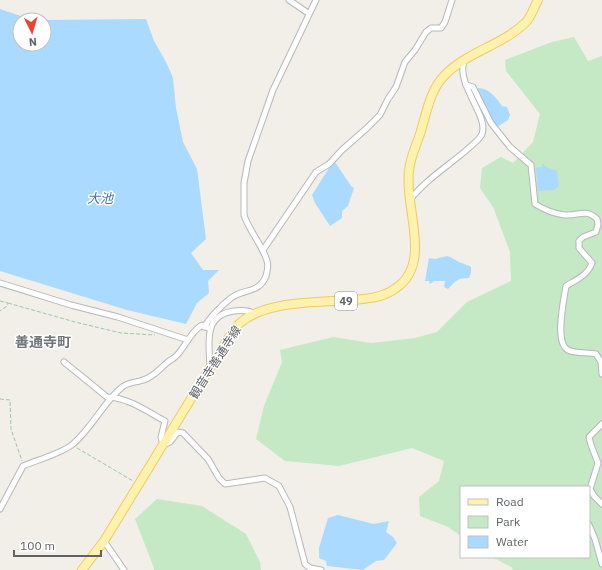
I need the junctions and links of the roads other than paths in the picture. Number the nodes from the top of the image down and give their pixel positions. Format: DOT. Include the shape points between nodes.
graph roads {
  1 [pos="289,0"];
  2 [pos="316,0"];
  3 [pos="452,0"];
  4 [pos="538,0"];
  5 [pos="308,13"];
  6 [pos="464,60"];
  7 [pos="466,85"];
  8 [pos="410,201"];
  9 [pos="263,250"];
  10 [pos="0,283"];
  11 [pos="255,314"];
  12 [pos="204,327"];
  13 [pos="210,329"];
  14 [pos="188,340"];
  15 [pos="64,362"];
  16 [pos="210,366"];
  17 [pos="602,374"];
  18 [pos="112,397"];
  19 [pos="602,424"];
  20 [pos="163,445"];
  21 [pos="590,490"];
  22 [pos="602,504"];
  23 [pos="0,508"];
  24 [pos="590,527"];
  25 [pos="104,541"];
  26 [pos="602,564"];
  27 [pos="82,570"];
  28 [pos="124,570"];
  29 [pos="321,570"];
  1 -- 5 [label="street"];
  2 -- 5 [label="street"];
  3 -- 9 [label="street" via="441,28 431,28 426,32 405,62 396,87 380,115 329,164 316,172"];
  4 -- 6 [label="main road, 観音寺善通寺線 / 49" via="526,22 508,37"];
  5 -- 9 [label="street" via="296,45 273,90 246,168 244,215"];
  6 -- 7 [label="street" via="462,75"];
  6 -- 8 [label="main road, 観音寺善通寺線 / 49" via="443,76 434,90 409,171"];
  7 -- 8 [label="street" via="481,120 483,133 464,153 417,190"];
  7 -- 17 [label="street" via="473,87 491,123 510,147 531,166 535,204 561,214 588,213 597,219 596,232 579,241 579,248 592,263 590,269 566,286 560,325 561,339 567,350 596,354 601,362"];
  8 -- 11 [label="main road, 観音寺善通寺線 / 49" via="416,250 412,269 396,288 368,299 281,306"];
  9 -- 12 [label="street" via="268,269 260,286 232,297"];
  10 -- 14 [label="street"];
  11 -- 13 [label="street" via="251,311 225,313 217,318"];
  11 -- 16 [label="main road, 観音寺善通寺線 / 49" via="239,324"];
  12 -- 13 [label="street"];
  12 -- 14 [label="street" via="202,325 198,328"];
  13 -- 16 [label="street"];
  14 -- 18 [label="street" via="174,358 159,371 143,380 126,384"];
  15 -- 18 [label="street" via="107,397"];
  16 -- 20 [label="main road, 観音寺善通寺線 / 49"];
  18 -- 20 [label="street" via="128,402 165,421 161,437"];
  18 -- 23 [label="street" via="73,445 23,466"];
  19 -- 21 [label="street" via="590,437 598,463"];
  20 -- 25 [label="main road, 観音寺善通寺線 / 49"];
  20 -- 29 [label="street" via="170,442 178,432 183,433 208,458 219,478 226,484 265,478 279,486 290,507 305,564"];
  21 -- 22 [label="street"];
  24 -- 26 [label="street"];
  25 -- 27 [label="main road, 観音寺善通寺線 / 49"];
  25 -- 28 [label="street"];
}
